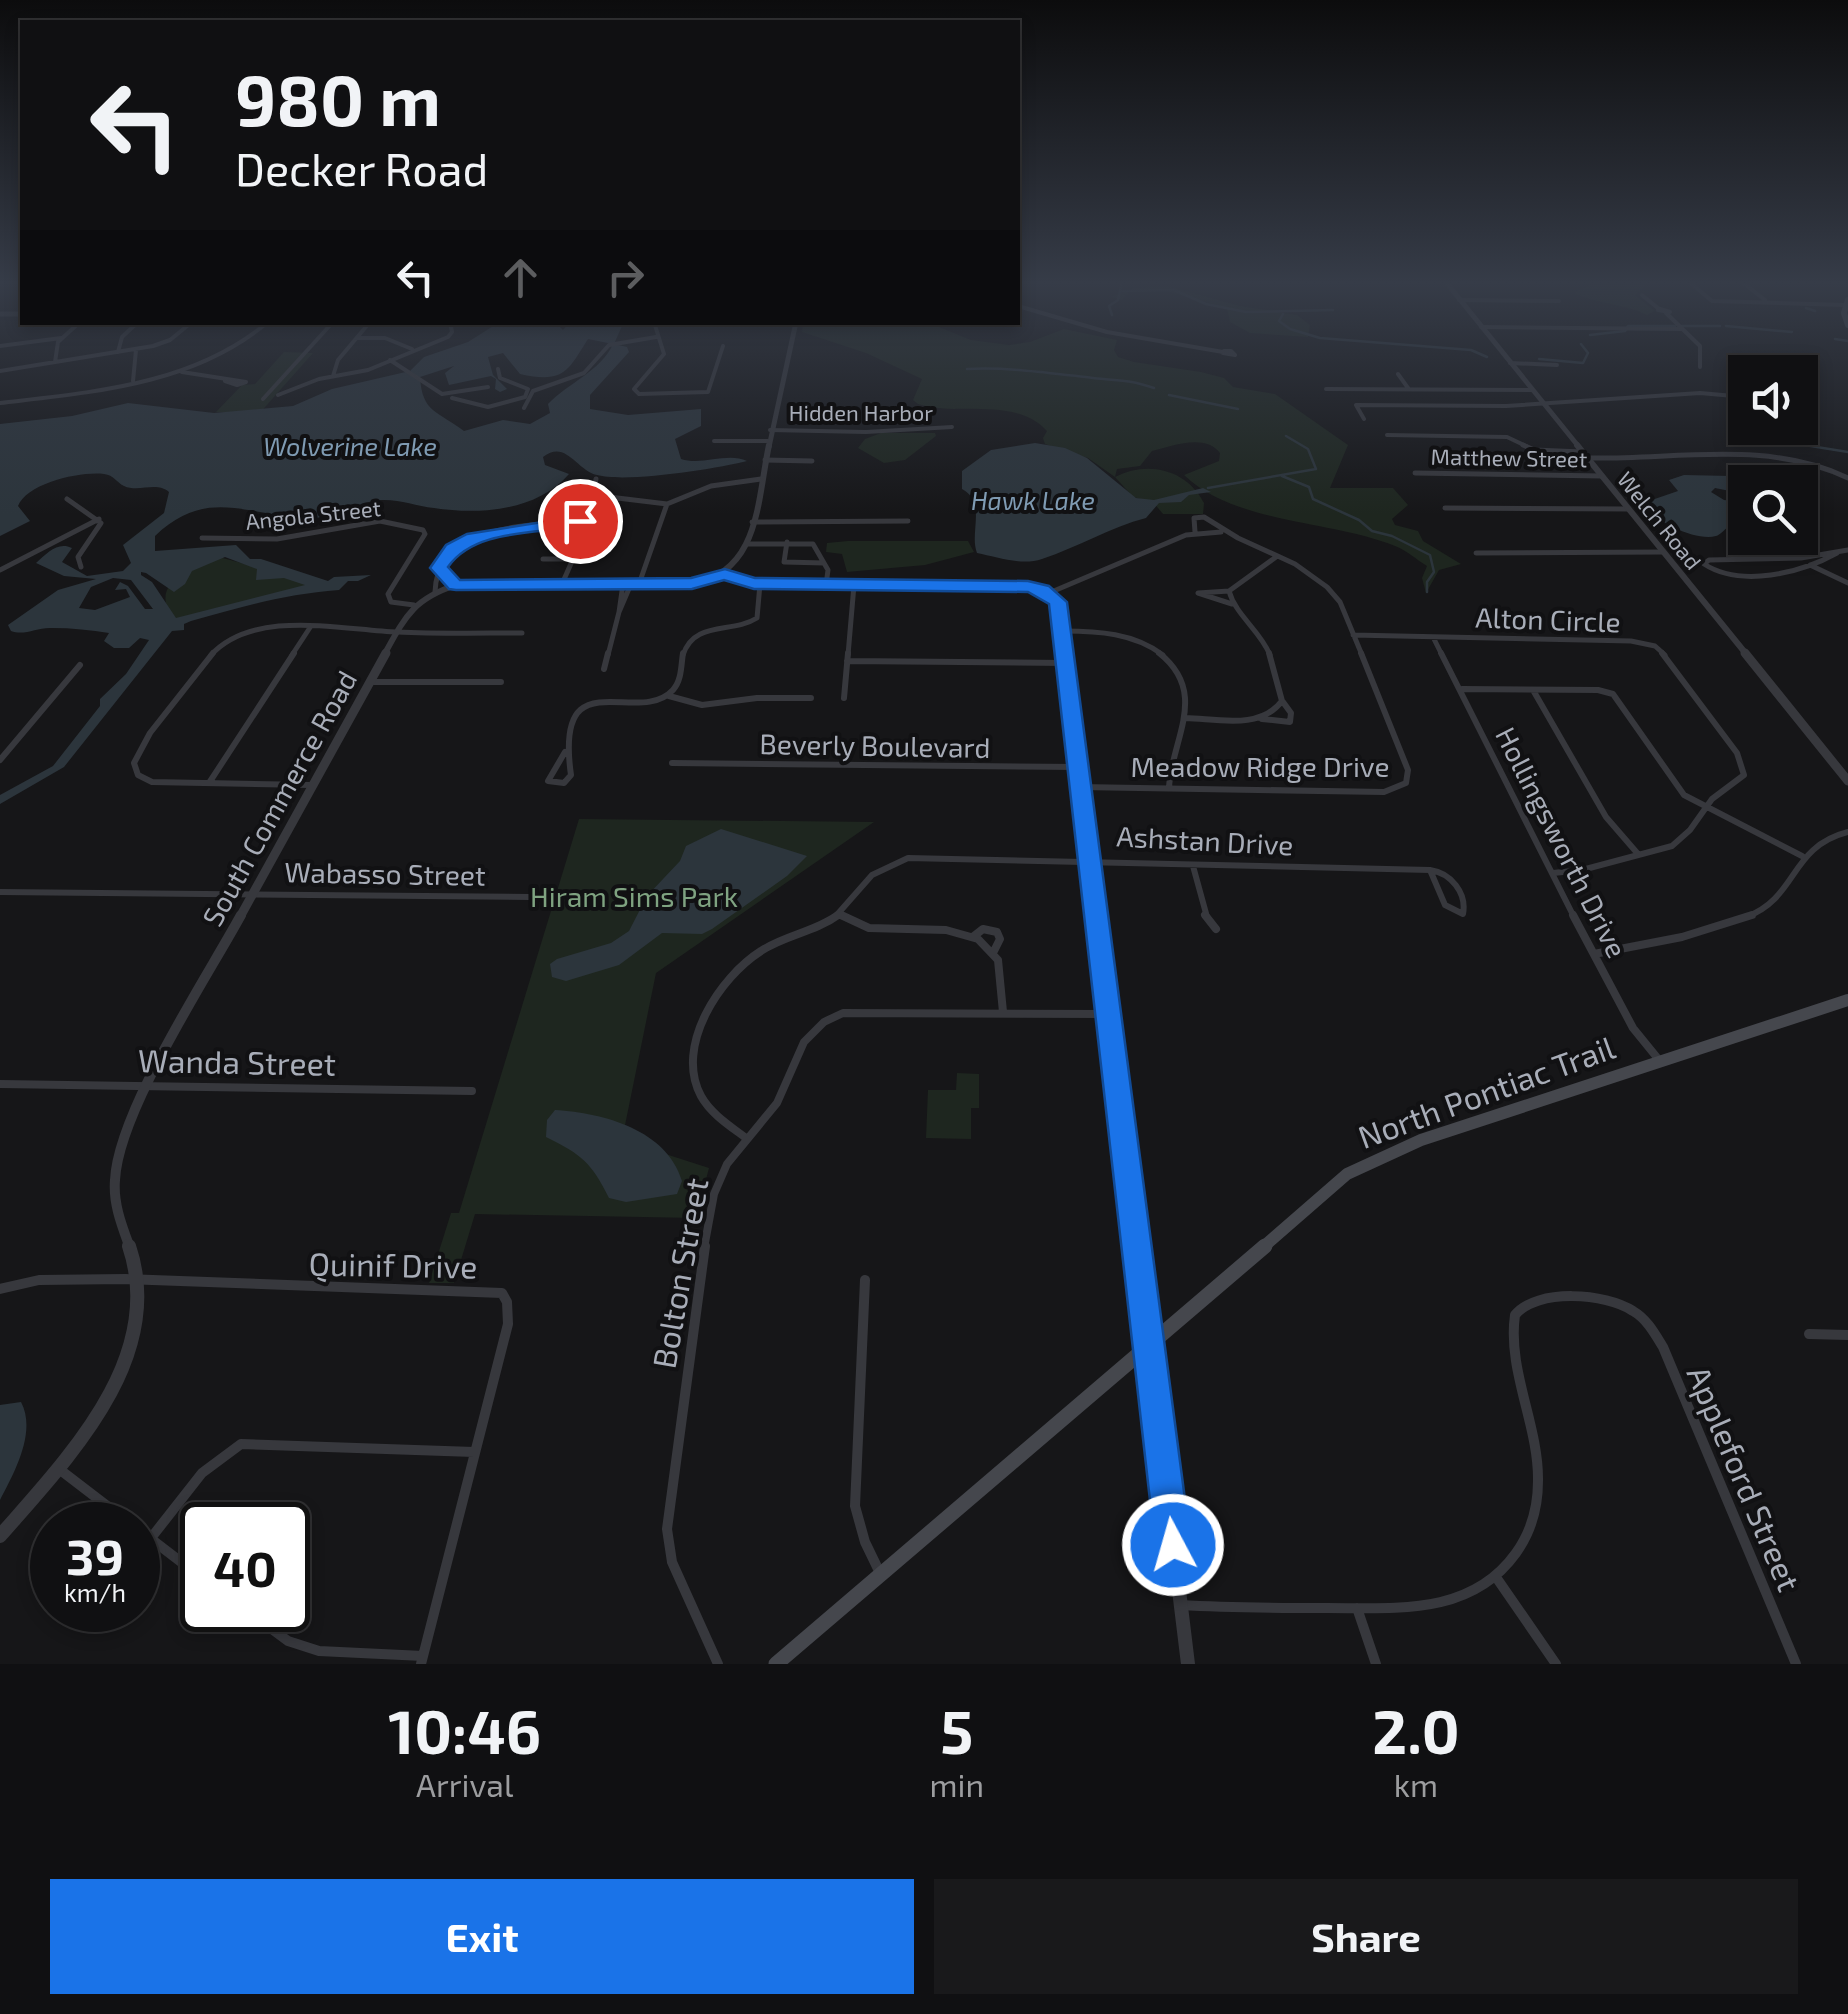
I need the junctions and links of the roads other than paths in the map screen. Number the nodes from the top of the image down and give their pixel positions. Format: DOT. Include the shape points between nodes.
graph roads {
  1 [pos="56,359"];
  2 [pos="76,359"];
  3 [pos="135,359"];
  4 [pos="215,359"];
  5 [pos="300,359"];
  6 [pos="339,359"];
  7 [pos="393,359"];
  8 [pos="597,359"];
  9 [pos="662,359"];
  10 [pos="719,359"];
  11 [pos="787,359"];
  12 [pos="1506,359"];
  13 [pos="1701,359"];
  14 [pos="390,360"];
  15 [pos="55,362"];
  16 [pos="1510,363"];
  17 [pos="1557,364"];
  18 [pos="1700,367"];
  19 [pos="498,368"];
  20 [pos="0,371"];
  21 [pos="182,372"];
  22 [pos="1398,374"];
  23 [pos="333,376"];
  24 [pos="225,381"];
  25 [pos="134,382"];
  26 [pos="488,387"];
  27 [pos="1326,389"];
  28 [pos="1409,390"];
  29 [pos="1532,390"];
  30 [pos="529,394"];
  31 [pos="278,395"];
  32 [pos="1728,395"];
  33 [pos="263,399"];
  34 [pos="454,400"];
  35 [pos="0,403"];
  36 [pos="1544,405"];
  37 [pos="524,408"];
  38 [pos="1364,419"];
  39 [pos="952,427"];
  40 [pos="770,430"];
  41 [pos="1387,435"];
  42 [pos="714,441"];
  43 [pos="768,441"];
  44 [pos="1584,455"];
  45 [pos="764,460"];
  46 [pos="1621,460"];
  47 [pos="812,461"];
  48 [pos="1415,473"];
  49 [pos="1599,473"];
  50 [pos="1848,478"];
  51 [pos="596,479"];
  52 [pos="760,479"];
  53 [pos="68,499"];
  54 [pos="667,504"];
  55 [pos="1445,508"];
  56 [pos="1629,510"];
  57 [pos="100,519"];
  58 [pos="580,521"];
  59 [pos="908,521"];
  60 [pos="752,522"];
  61 [pos="1195,532"];
  62 [pos="1222,532"];
  63 [pos="202,538"];
  64 [pos="787,542"];
  65 [pos="748,544"];
  66 [pos="1848,550"];
  67 [pos="1664,552"];
  68 [pos="1476,553"];
  69 [pos="1837,553"];
  70 [pos="1276,557"];
  71 [pos="1801,558"];
  72 [pos="544,559"];
  73 [pos="824,563"];
  74 [pos="1812,566"];
  75 [pos="81,567"];
  76 [pos="439,568"];
  77 [pos="0,570"];
  78 [pos="725,574"];
  79 [pos="1848,583"];
  80 [pos="562,584"];
  81 [pos="760,584"];
  82 [pos="826,584"];
  83 [pos="854,584"];
  84 [pos="456,585"];
  85 [pos="631,585"];
  86 [pos="1229,591"];
  87 [pos="435,592"];
  88 [pos="1049,593"];
  89 [pos="414,604"];
  90 [pos="1232,604"];
  91 [pos="311,625"];
  92 [pos="1063,631"];
  93 [pos="396,632"];
  94 [pos="522,634"];
  95 [pos="1353,636"];
  96 [pos="1433,637"];
  97 [pos="847,661"];
  98 [pos="1065,663"];
  99 [pos="80,665"];
  100 [pos="604,669"];
  101 [pos="368,682"];
  102 [pos="501,682"];
  103 [pos="1460,690"];
  104 [pos="1534,690"];
  105 [pos="668,696"];
  106 [pos="810,698"];
  107 [pos="844,698"];
  108 [pos="1282,701"];
  109 [pos="1186,718"];
  110 [pos="1261,718"];
  111 [pos="565,752"];
  112 [pos="0,760"];
  113 [pos="672,763"];
  114 [pos="1077,767"];
  115 [pos="1848,780"];
  116 [pos="208,784"];
  117 [pos="311,785"];
  118 [pos="1080,787"];
  119 [pos="1169,788"];
  120 [pos="1706,809"];
  121 [pos="1848,832"];
  122 [pos="1638,855"];
  123 [pos="1802,856"];
  124 [pos="1089,858"];
  125 [pos="1193,866"];
  126 [pos="1430,870"];
  127 [pos="1552,873"];
  128 [pos="0,892"];
  129 [pos="252,894"];
  130 [pos="530,896"];
  131 [pos="839,914"];
  132 [pos="1216,929"];
  133 [pos="973,936"];
  134 [pos="994,952"];
  135 [pos="1594,954"];
  136 [pos="1848,1000"];
  137 [pos="1003,1012"];
  138 [pos="1108,1014"];
  139 [pos="1660,1061"];
  140 [pos="0,1084"];
  141 [pos="148,1084"];
  142 [pos="472,1091"];
  143 [pos="746,1138"];
  144 [pos="865,1280"];
  145 [pos="138,1281"];
  146 [pos="0,1289"];
  147 [pos="1809,1334"];
  148 [pos="1848,1336"];
  149 [pos="1149,1346"];
  150 [pos="474,1452"];
  151 [pos="58,1468"];
  152 [pos="102,1502"];
  153 [pos="160,1527"];
  154 [pos="0,1536"];
  155 [pos="160,1545"];
  156 [pos="180,1561"];
  157 [pos="881,1575"];
  158 [pos="1498,1580"];
  159 [pos="1180,1605"];
  160 [pos="1357,1608"];
  161 [pos="276,1632"];
  162 [pos="422,1660"];
  163 [pos="718,1664"];
  164 [pos="776,1664"];
  165 [pos="1188,1664"];
  166 [pos="1376,1664"];
  167 [pos="1556,1664"];
  168 [pos="1796,1664"];
  1 -- 15 [label="street"];
  2 -- 15 [label="street"];
  3 -- 25 [label="street"];
  4 -- 21 [label="street"];
  5 -- 33 [label="street"];
  6 -- 23 [label="street"];
  7 -- 14 [label="street"];
  8 -- 30 [label="street" via="584,373"];
  9 -- 10 [label="street" via="634,388 639,394 708,392"];
  11 -- 40 [label="street"];
  12 -- 16 [label="street, Welch Road"];
  13 -- 18 [label="street"];
  14 -- 23 [label="street"];
  14 -- 34 [label="street"];
  15 -- 20 [label="street"];
  16 -- 17 [label="street"];
  16 -- 29 [label="street, Welch Road"];
  19 -- 30 [label="street" via="503,381"];
  21 -- 24 [label="street"];
  21 -- 25 [label="street"];
  22 -- 28 [label="street"];
  23 -- 31 [label="street"];
  25 -- 35 [label="street"];
  26 -- 34 [label="street"];
  27 -- 28 [label="street"];
  28 -- 29 [label="street"];
  29 -- 36 [label="street, Welch Road"];
  30 -- 34 [label="street" via="476,412"];
  30 -- 37 [label="street"];
  32 -- 36 [label="street"];
  36 -- 38 [label="street" via="1356,404"];
  36 -- 44 [label="street, Welch Road"];
  39 -- 40 [label="street, Hidden Harbor"];
  40 -- 43 [label="street"];
  41 -- 44 [label="street" via="1506,437 1534,450"];
  42 -- 43 [label="street"];
  43 -- 45 [label="street"];
  44 -- 46 [label="street"];
  44 -- 49 [label="street, Welch Road"];
  45 -- 47 [label="street"];
  45 -- 52 [label="street"];
  46 -- 49 [label="street" via="1603,462"];
  46 -- 50 [label="street" via="1780,456"];
  48 -- 49 [label="street, Matthew Street"];
  49 -- 56 [label="street, Welch Road"];
  51 -- 54 [label="street" via="593,492 600,496"];
  52 -- 54 [label="street" via="711,486"];
  52 -- 60 [label="street"];
  53 -- 57 [label="street"];
  54 -- 85 [label="street"];
  55 -- 56 [label="street"];
  56 -- 67 [label="street, Welch Road"];
  57 -- 75 [label="street" via="78,557"];
  57 -- 77 [label="street"];
  58 -- 76 [label="street" via="474,537 452,549"];
  59 -- 60 [label="street"];
  60 -- 65 [label="street"];
  61 -- 62 [label="street, Meadow Ridge Drive"];
  61 -- 62 [label="street, Meadow Ridge Drive" via="1194,518 1200,516"];
  61 -- 88 [label="street, Meadow Ridge Drive"];
  62 -- 70 [label="street, Meadow Ridge Drive"];
  63 -- 89 [label="street, Angola Street" via="277,539 380,521 425,532 388,594 391,602"];
  64 -- 65 [label="street"];
  64 -- 73 [label="street" via="813,544"];
  64 -- 73 [label="street" via="784,562"];
  65 -- 78 [label="street" via="740,563"];
  66 -- 69 [label="street"];
  67 -- 68 [label="street"];
  67 -- 115 [label="street, Welch Road"];
  69 -- 71 [label="street"];
  69 -- 74 [label="street"];
  70 -- 86 [label="street"];
  70 -- 95 [label="street, Meadow Ridge Drive" via="1329,586"];
  71 -- 74 [label="street"];
  71 -- 74 [label="street" via="1704,564 1744,574"];
  72 -- 80 [label="street" via="572,559"];
  73 -- 82 [label="street"];
  74 -- 79 [label="street"];
  76 -- 84 [label="street"];
  76 -- 87 [label="street"];
  78 -- 81 [label="street"];
  78 -- 85 [label="street, South Commerce Road" via="695,583"];
  80 -- 84 [label="street, South Commerce Road"];
  80 -- 85 [label="street, South Commerce Road"];
  81 -- 82 [label="street"];
  81 -- 105 [label="street" via="757,618 692,638 684,647 681,680"];
  82 -- 83 [label="street"];
  83 -- 88 [label="street" via="1021,586"];
  83 -- 97 [label="street"];
  84 -- 87 [label="street, South Commerce Road"];
  85 -- 100 [label="street"];
  86 -- 90 [label="street"];
  86 -- 90 [label="street" via="1198,593"];
  87 -- 89 [label="street, South Commerce Road"];
  88 -- 92 [label="street" via="1058,602"];
  89 -- 93 [label="street, South Commerce Road"];
  90 -- 108 [label="street" via="1265,644"];
  91 -- 93 [label="street"];
  91 -- 116 [label="street"];
  91 -- 116 [label="street" via="258,629 215,650 139,749 135,770 144,779"];
  92 -- 98 [label="street"];
  92 -- 109 [label="street" via="1112,633 1153,648 1178,673"];
  93 -- 94 [label="street"];
  93 -- 101 [label="street, South Commerce Road"];
  95 -- 96 [label="street, Alton Circle"];
  95 -- 119 [label="street, Meadow Ridge Drive" via="1408,770 1406,784 1384,792"];
  96 -- 103 [label="street, Hollingsworth Drive"];
  96 -- 120 [label="street, Alton Circle" via="1655,646 1746,771"];
  97 -- 98 [label="street"];
  97 -- 107 [label="street"];
  98 -- 114 [label="street"];
  99 -- 112 [label="street"];
  101 -- 102 [label="street"];
  101 -- 117 [label="street, South Commerce Road"];
  103 -- 104 [label="street"];
  103 -- 127 [label="street, Hollingsworth Drive"];
  104 -- 120 [label="street" via="1613,694 1676,786"];
  104 -- 122 [label="street" via="1606,817"];
  105 -- 106 [label="street" via="702,704"];
  105 -- 111 [label="street" via="586,707 575,718"];
  108 -- 110 [label="street"];
  108 -- 110 [label="street" via="1292,713 1290,722"];
  109 -- 110 [label="street"];
  109 -- 119 [label="street"];
  111 -- 111 [label="street" via="571,775 554,784 549,775"];
  113 -- 114 [label="street, Beverly Boulevard"];
  114 -- 118 [label="street"];
  116 -- 117 [label="street"];
  117 -- 129 [label="street, South Commerce Road"];
  118 -- 119 [label="street, Meadow Ridge Drive"];
  118 -- 124 [label="street"];
  120 -- 122 [label="street, Alton Circle" via="1681,840"];
  120 -- 123 [label="street"];
  121 -- 123 [label="street" via="1822,838"];
  122 -- 127 [label="street, Alton Circle"];
  123 -- 135 [label="street" via="1766,908 1620,953"];
  124 -- 125 [label="street, Ashstan Drive"];
  124 -- 131 [label="street, Ashstan Drive" via="908,858 871,873"];
  124 -- 138 [label="street"];
  125 -- 126 [label="street, Ashstan Drive"];
  125 -- 132 [label="street" via="1204,914"];
  126 -- 126 [label="street" via="1446,907 1463,914 1453,879"];
  127 -- 135 [label="street, Hollingsworth Drive"];
  128 -- 129 [label="street, Wabasso Street"];
  129 -- 130 [label="street, Wabasso Street"];
  129 -- 141 [label="street, South Commerce Road"];
  131 -- 133 [label="street" via="869,928"];
  131 -- 143 [label="street, Ashstan Drive" via="762,950 707,1014 696,1055 698,1089 716,1115"];
  133 -- 134 [label="street"];
  133 -- 134 [label="street" via="983,929 997,932"];
  134 -- 137 [label="street"];
  135 -- 139 [label="street, Hollingsworth Drive" via="1633,1028"];
  136 -- 139 [label="main road, North Pontiac Trail"];
  137 -- 138 [label="street, Bolton Street"];
  137 -- 143 [label="street, Bolton Street" via="866,1011 825,1020 796,1050 780,1099"];
  138 -- 149 [label="street"];
  139 -- 149 [label="main road, North Pontiac Trail" via="1367,1162"];
  140 -- 141 [label="street, Wanda Street"];
  141 -- 142 [label="street, Wanda Street"];
  141 -- 145 [label="street, South Commerce Road" via="113,1166 119,1218"];
  143 -- 163 [label="street, Bolton Street" via="722,1168 711,1199 668,1529 672,1562"];
  144 -- 157 [label="street" via="855,1506"];
  145 -- 146 [label="street" via="38,1280"];
  145 -- 150 [label="street, Quinif Drive" via="502,1293 508,1324"];
  145 -- 151 [label="street, South Commerce Road" via="120,1371"];
  147 -- 148 [label="street"];
  149 -- 157 [label="main road, North Pontiac Trail"];
  149 -- 159 [label="street"];
  150 -- 153 [label="street" via="241,1444 216,1459"];
  150 -- 162 [label="street, Quinif Drive"];
  151 -- 152 [label="street"];
  151 -- 154 [label="street, South Commerce Road"];
  155 -- 156 [label="street"];
  157 -- 164 [label="main road, North Pontiac Trail"];
  158 -- 160 [label="street" via="1440,1604"];
  158 -- 167 [label="street"];
  158 -- 168 [label="street, Appleford Street" via="1537,1510 1539,1466 1514,1315 1522,1305 1550,1298 1616,1302 1641,1316 1663,1348"];
  159 -- 160 [label="street"];
  159 -- 165 [label="street"];
  160 -- 166 [label="street"];
  161 -- 162 [label="street" via="319,1651"];
}
